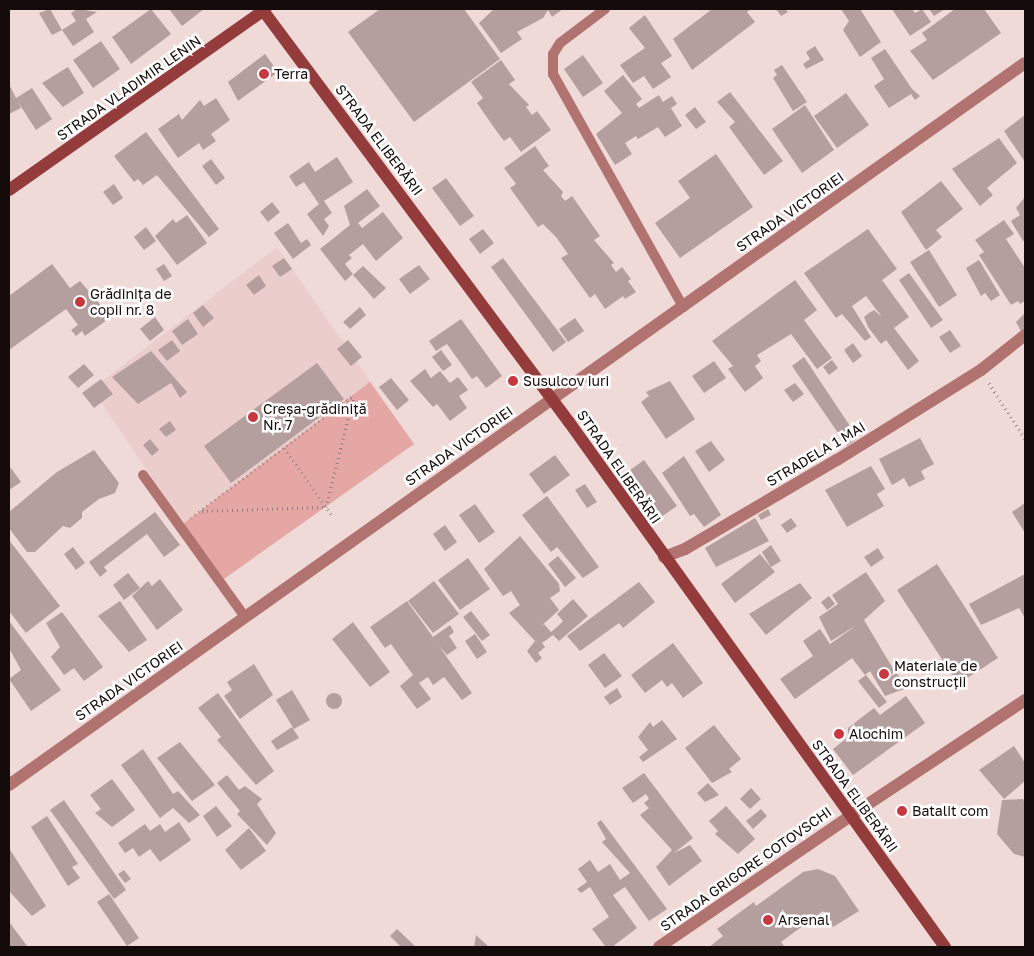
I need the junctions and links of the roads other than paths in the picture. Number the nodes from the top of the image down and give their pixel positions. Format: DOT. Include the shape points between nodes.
graph roads {
  1 [pos="264,9"];
  2 [pos="605,9"];
  3 [pos="1025,63"];
  4 [pos="9,190"];
  5 [pos="683,307"];
  6 [pos="1025,336"];
  7 [pos="552,399"];
  8 [pos="143,475"];
  9 [pos="664,557"];
  10 [pos="245,617"];
  11 [pos="1025,700"];
  12 [pos="9,785"];
  13 [pos="850,816"];
  14 [pos="659,947"];
  15 [pos="945,947"];
  1 -- 4 [label="main road, STRADA VLADIMIR LENIN"];
  1 -- 7 [label="main road, STRADA ELIBERĂRII"];
  2 -- 5 [label="lane" via="560,43 553,54 553,74"];
  3 -- 5 [label="street, STRADA VICTORIEI"];
  5 -- 7 [label="street, STRADA VICTORIEI"];
  6 -- 9 [label="street, STRADELA 1 MAI" via="981,370 837,460 685,549"];
  7 -- 9 [label="main road, STRADA ELIBERĂRII"];
  7 -- 10 [label="street, STRADA VICTORIEI"];
  8 -- 10 [label="lane"];
  9 -- 13 [label="main road, STRADA ELIBERĂRII"];
  10 -- 12 [label="street, STRADA VICTORIEI"];
  11 -- 13 [label="street, STRADA GRIGORE COTOVSCHI"];
  13 -- 14 [label="street, STRADA GRIGORE COTOVSCHI"];
  13 -- 15 [label="main road, STRADA ELIBERĂRII"];
}
